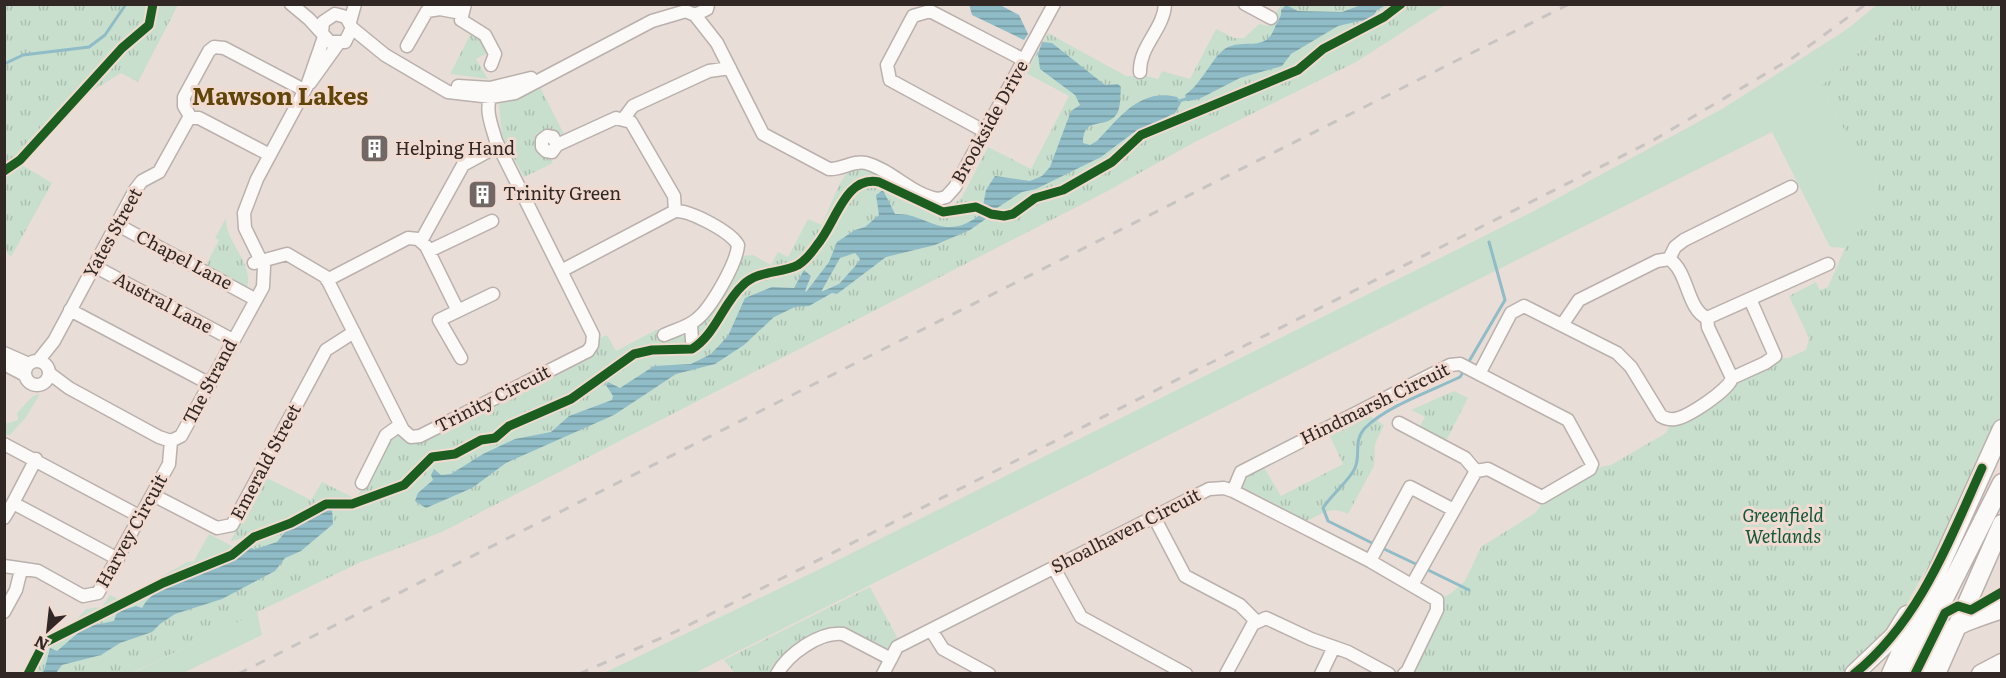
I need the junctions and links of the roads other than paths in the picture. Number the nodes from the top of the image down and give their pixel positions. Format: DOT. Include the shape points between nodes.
graph roads {
  1 [pos="291,4"];
  2 [pos="355,4"];
  3 [pos="673,4"];
  4 [pos="1165,4"];
  5 [pos="1245,4"];
  6 [pos="1049,6"];
  7 [pos="708,7"];
  8 [pos="463,9"];
  9 [pos="687,10"];
  10 [pos="336,11"];
  11 [pos="1271,18"];
  12 [pos="652,21"];
  13 [pos="351,25"];
  14 [pos="323,35"];
  15 [pos="340,43"];
  16 [pos="407,46"];
  17 [pos="720,49"];
  18 [pos="385,55"];
  19 [pos="1026,55"];
  20 [pos="491,65"];
  21 [pos="730,68"];
  22 [pos="709,71"];
  23 [pos="1140,72"];
  24 [pos="306,88"];
  25 [pos="491,93"];
  26 [pos="190,118"];
  27 [pos="628,121"];
  28 [pos="984,131"];
  29 [pos="557,145"];
  30 [pos="498,146"];
  31 [pos="270,155"];
  32 [pos="1791,187"];
  33 [pos="675,211"];
  34 [pos="492,221"];
  35 [pos="116,224"];
  36 [pos="425,246"];
  37 [pos="1669,259"];
  38 [pos="258,262"];
  39 [pos="1828,264"];
  40 [pos="94,266"];
  41 [pos="561,271"];
  42 [pos="327,280"];
  43 [pos="493,294"];
  44 [pos="251,297"];
  45 [pos="1750,299"];
  46 [pos="70,310"];
  47 [pos="458,311"];
  48 [pos="248,312"];
  49 [pos="1707,318"];
  50 [pos="691,324"];
  51 [pos="1562,325"];
  52 [pos="354,332"];
  53 [pos="664,335"];
  54 [pos="233,340"];
  55 [pos="692,341"];
  56 [pos="4,353"];
  57 [pos="461,358"];
  58 [pos="4,364"];
  59 [pos="1470,369"];
  60 [pos="39,370"];
  61 [pos="1732,378"];
  62 [pos="210,384"];
  63 [pos="1399,423"];
  64 [pos="400,425"];
  65 [pos="2001,429"];
  66 [pos="171,441"];
  67 [pos="4,444"];
  68 [pos="36,459"];
  69 [pos="1476,471"];
  70 [pos="362,483"];
  71 [pos="2001,483"];
  72 [pos="1233,491"];
  73 [pos="153,495"];
  74 [pos="12,503"];
  75 [pos="1452,509"];
  76 [pos="1154,516"];
  77 [pos="141,517"];
  78 [pos="4,518"];
  79 [pos="2001,524"];
  80 [pos="1375,552"];
  81 [pos="118,559"];
  82 [pos="1987,561"];
  83 [pos="4,566"];
  84 [pos="1054,568"];
  85 [pos="21,570"];
  86 [pos="1935,572"];
  87 [pos="1418,574"];
  88 [pos="2001,608"];
  89 [pos="4,612"];
  90 [pos="1256,621"];
  91 [pos="1957,624"];
  92 [pos="931,630"];
  93 [pos="1334,647"];
  94 [pos="891,659"];
  95 [pos="2001,663"];
  96 [pos="777,674"];
  97 [pos="883,674"];
  98 [pos="989,674"];
  99 [pos="1186,674"];
  100 [pos="1226,674"];
  101 [pos="1321,674"];
  102 [pos="1389,674"];
  103 [pos="1404,674"];
  104 [pos="1854,674"];
  105 [pos="1891,674"];
  106 [pos="1906,674"];
  107 [pos="1921,674"];
  108 [pos="1936,674"];
  109 [pos="1981,674"];
  1 -- 10 [label="street"];
  1 -- 14 [label="street"];
  2 -- 13 [label="street"];
  3 -- 12 [label="street"];
  4 -- 23 [label="street" via="1140,57"];
  5 -- 11 [label="street"];
  6 -- 19 [label="street, Brookside Drive"];
  7 -- 9 [label="street"];
  7 -- 17 [label="street, Brookside Drive"];
  8 -- 16 [label="street" via="427,10"];
  8 -- 20 [label="street" via="464,22 484,35 495,54"];
  9 -- 12 [label="street"];
  9 -- 17 [label="street, Brookside Drive"];
  10 -- 13 [label="street"];
  10 -- 14 [label="street" via="323,22"];
  12 -- 25 [label="street" via="564,65"];
  13 -- 15 [label="street" via="350,35"];
  13 -- 18 [label="street"];
  14 -- 15 [label="street" via="330,42"];
  14 -- 24 [label="street, The Strand"];
  15 -- 18 [label="street"];
  15 -- 24 [label="street, The Strand"];
  17 -- 21 [label="street, Brookside Drive"];
  17 -- 22 [label="street"];
  18 -- 25 [label="street" via="451,84"];
  19 -- 28 [label="street, Brookside Drive"];
  19 -- 28 [label="street" via="930,11 913,16 887,65 887,76 894,84"];
  21 -- 22 [label="street"];
  21 -- 28 [label="street, Brookside Drive" via="766,136 829,169 869,164 934,199 950,194"];
  22 -- 27 [label="street" via="642,104"];
  24 -- 26 [label="street" via="224,48 214,47 184,97"];
  24 -- 31 [label="street, The Strand"];
  25 -- 30 [label="street, Trinity Circuit"];
  26 -- 31 [label="street" via="199,117"];
  26 -- 35 [label="street, Yates Street" via="159,172 137,186"];
  27 -- 29 [label="street" via="616,118"];
  27 -- 33 [label="street" via="674,196"];
  30 -- 36 [label="street" via="463,165"];
  30 -- 41 [label="street, Trinity Circuit"];
  31 -- 38 [label="street, The Strand" via="238,205 235,218 238,231"];
  32 -- 37 [label="street" via="1684,240"];
  33 -- 41 [label="street"];
  33 -- 50 [label="street" via="689,213 731,236 738,245 736,257 707,309"];
  34 -- 36 [label="street"];
  35 -- 40 [label="street, Yates Street"];
  35 -- 44 [label="street, Chapel Lane"];
  36 -- 42 [label="street" via="408,238"];
  36 -- 47 [label="street"];
  37 -- 49 [label="street" via="1677,267 1697,309"];
  37 -- 51 [label="street" via="1657,261 1580,300"];
  38 -- 42 [label="street" via="287,254 321,272"];
  38 -- 44 [label="street, The Strand"];
  38 -- 48 [label="street, The Strand" via="264,272 263,287"];
  39 -- 45 [label="street"];
  40 -- 46 [label="street, Yates Street"];
  40 -- 54 [label="street, Austral Lane"];
  41 -- 64 [label="street, Trinity Circuit" via="593,335 588,351 418,437 406,434"];
  42 -- 52 [label="street"];
  43 -- 47 [label="street"];
  44 -- 48 [label="street, The Strand"];
  45 -- 49 [label="street"];
  45 -- 61 [label="street" via="1775,356"];
  46 -- 60 [label="street, Yates Street"];
  46 -- 62 [label="street"];
  47 -- 57 [label="street" via="440,320"];
  48 -- 54 [label="street, The Strand"];
  49 -- 61 [label="street"];
  50 -- 53 [label="street"];
  50 -- 55 [label="street"];
  51 -- 59 [label="street" via="1528,307 1518,307"];
  51 -- 61 [label="street" via="1622,358 1666,419 1681,417 1723,391"];
  52 -- 64 [label="street"];
  52 -- 73 [label="street, Emerald Street" via="326,350 232,525 217,528"];
  54 -- 62 [label="street, The Strand"];
  56 -- 60 [label="street, The Strand"];
  58 -- 60 [label="street, The Strand"];
  59 -- 69 [label="street, Hindmarsh Circuit" via="1568,420 1592,464 1585,473 1542,497 1488,469"];
  59 -- 72 [label="street, Hindmarsh Circuit" via="1450,365 1372,403 1241,471"];
  60 -- 66 [label="street, The Strand"];
  62 -- 66 [label="street, The Strand" via="183,433"];
  63 -- 69 [label="street" via="1465,458"];
  64 -- 70 [label="street" via="386,435"];
  65 -- 86 [label="highway"];
  66 -- 73 [label="street, Harvey Circuit" via="171,459"];
  67 -- 68 [label="street"];
  68 -- 74 [label="street"];
  68 -- 77 [label="street"];
  69 -- 75 [label="street"];
  71 -- 106 [label="highway"];
  72 -- 76 [label="street, Shoalhaven Circuit" via="1209,489"];
  72 -- 80 [label="street, Shoalhaven Circuit"];
  73 -- 77 [label="street, Harvey Circuit"];
  74 -- 78 [label="street"];
  74 -- 81 [label="street"];
  75 -- 80 [label="street" via="1410,487"];
  75 -- 87 [label="street"];
  76 -- 84 [label="street, Shoalhaven Circuit"];
  76 -- 90 [label="street" via="1185,576 1240,605"];
  77 -- 81 [label="street, Harvey Circuit"];
  79 -- 82 [label="highway"];
  80 -- 87 [label="street, Shoalhaven Circuit"];
  81 -- 85 [label="street, Harvey Circuit" via="103,589 89,596 38,571"];
  82 -- 88 [label="highway" via="1983,596"];
  82 -- 91 [label="highway"];
  83 -- 85 [label="street, Harvey Circuit"];
  84 -- 92 [label="street, Shoalhaven Circuit"];
  84 -- 99 [label="street" via="1081,617"];
  85 -- 89 [label="street"];
  86 -- 104 [label="highway" via="1894,636"];
  86 -- 105 [label="highway"];
  87 -- 103 [label="street, Shoalhaven Circuit" via="1437,600 1437,610"];
  88 -- 91 [label="highway"];
  90 -- 93 [label="street" via="1273,619"];
  90 -- 100 [label="street"];
  91 -- 107 [label="highway" via="1931,649"];
  91 -- 108 [label="highway"];
  92 -- 94 [label="street, Shoalhaven Circuit" via="897,647"];
  92 -- 98 [label="street" via="943,649"];
  93 -- 101 [label="street"];
  93 -- 102 [label="street"];
  94 -- 96 [label="street" via="834,633 791,655"];
  94 -- 97 [label="street, Shoalhaven Circuit"];
  95 -- 109 [label="highway"];
}
